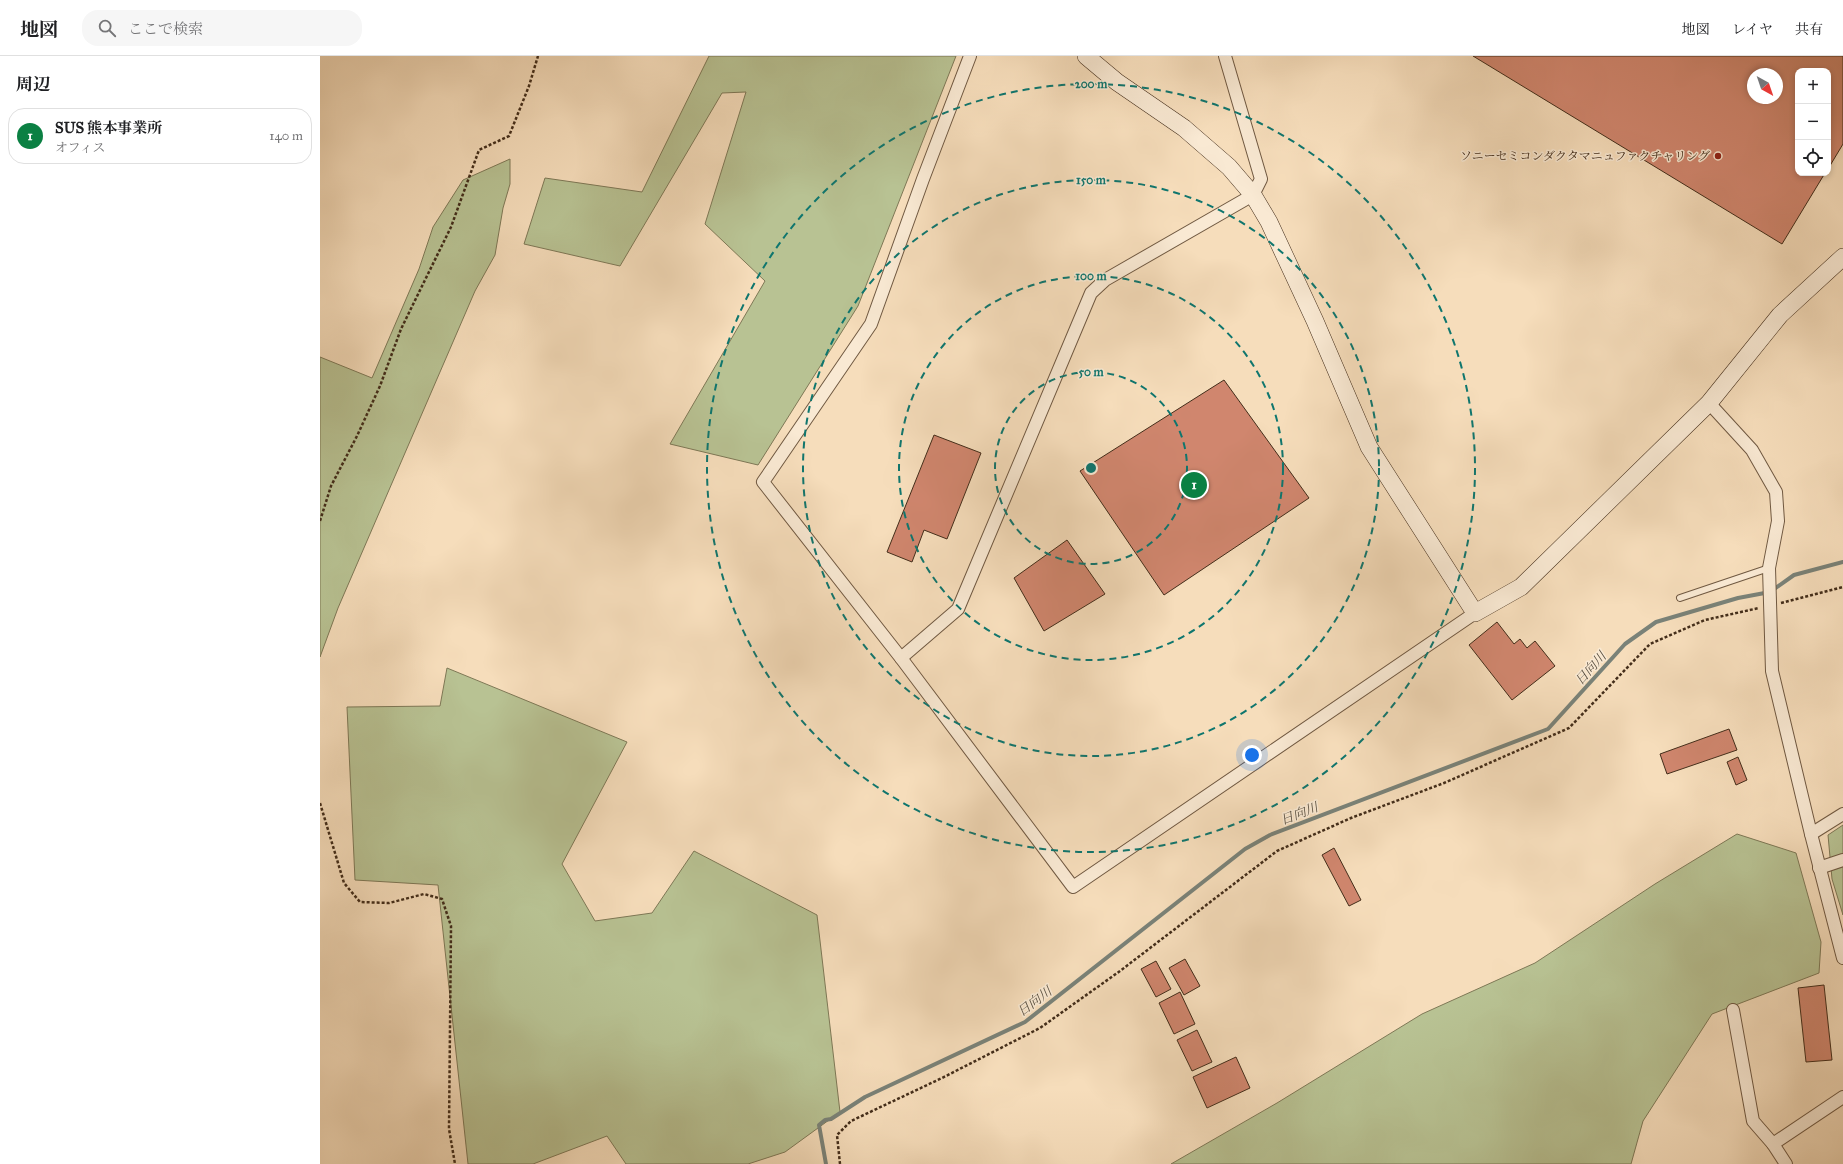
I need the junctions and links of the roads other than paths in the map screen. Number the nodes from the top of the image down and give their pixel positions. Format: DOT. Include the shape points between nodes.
graph roads {
  1 [pos="970,56"];
  2 [pos="1086,56"];
  3 [pos="1225,56"];
  4 [pos="1253,195"];
  5 [pos="1843,257"];
  6 [pos="1709,403"];
  7 [pos="1769,568"];
  8 [pos="1680,598"];
  9 [pos="1475,613"];
  10 [pos="901,658"];
  11 [pos="1843,814"];
  12 [pos="1810,834"];
  13 [pos="1843,860"];
  14 [pos="1819,868"];
  15 [pos="1843,958"];
  16 [pos="1733,1010"];
  17 [pos="1843,1097"];
  18 [pos="1773,1144"];
  19 [pos="1786,1164"];
  1 -- 10 [label="street" via="871,324 763,482"];
  2 -- 4 [label="street" via="1117,82 1184,128 1229,167"];
  3 -- 4 [label="street" via="1261,179"];
  4 -- 9 [label="street" via="1269,222 1316,321 1369,447"];
  4 -- 10 [label="street" via="1105,280 1091,293 958,609"];
  5 -- 6 [label="street" via="1780,315"];
  6 -- 7 [label="street" via="1752,450 1776,492 1778,521"];
  6 -- 9 [label="street" via="1521,587"];
  7 -- 8 [label="lane"];
  7 -- 12 [label="street" via="1772,671"];
  9 -- 10 [label="street" via="1073,887"];
  11 -- 12 [label="street"];
  12 -- 14 [label="street"];
  13 -- 14 [label="street"];
  14 -- 15 [label="street"];
  16 -- 18 [label="street" via="1753,1121"];
  17 -- 18 [label="street"];
  18 -- 19 [label="street"];
}
